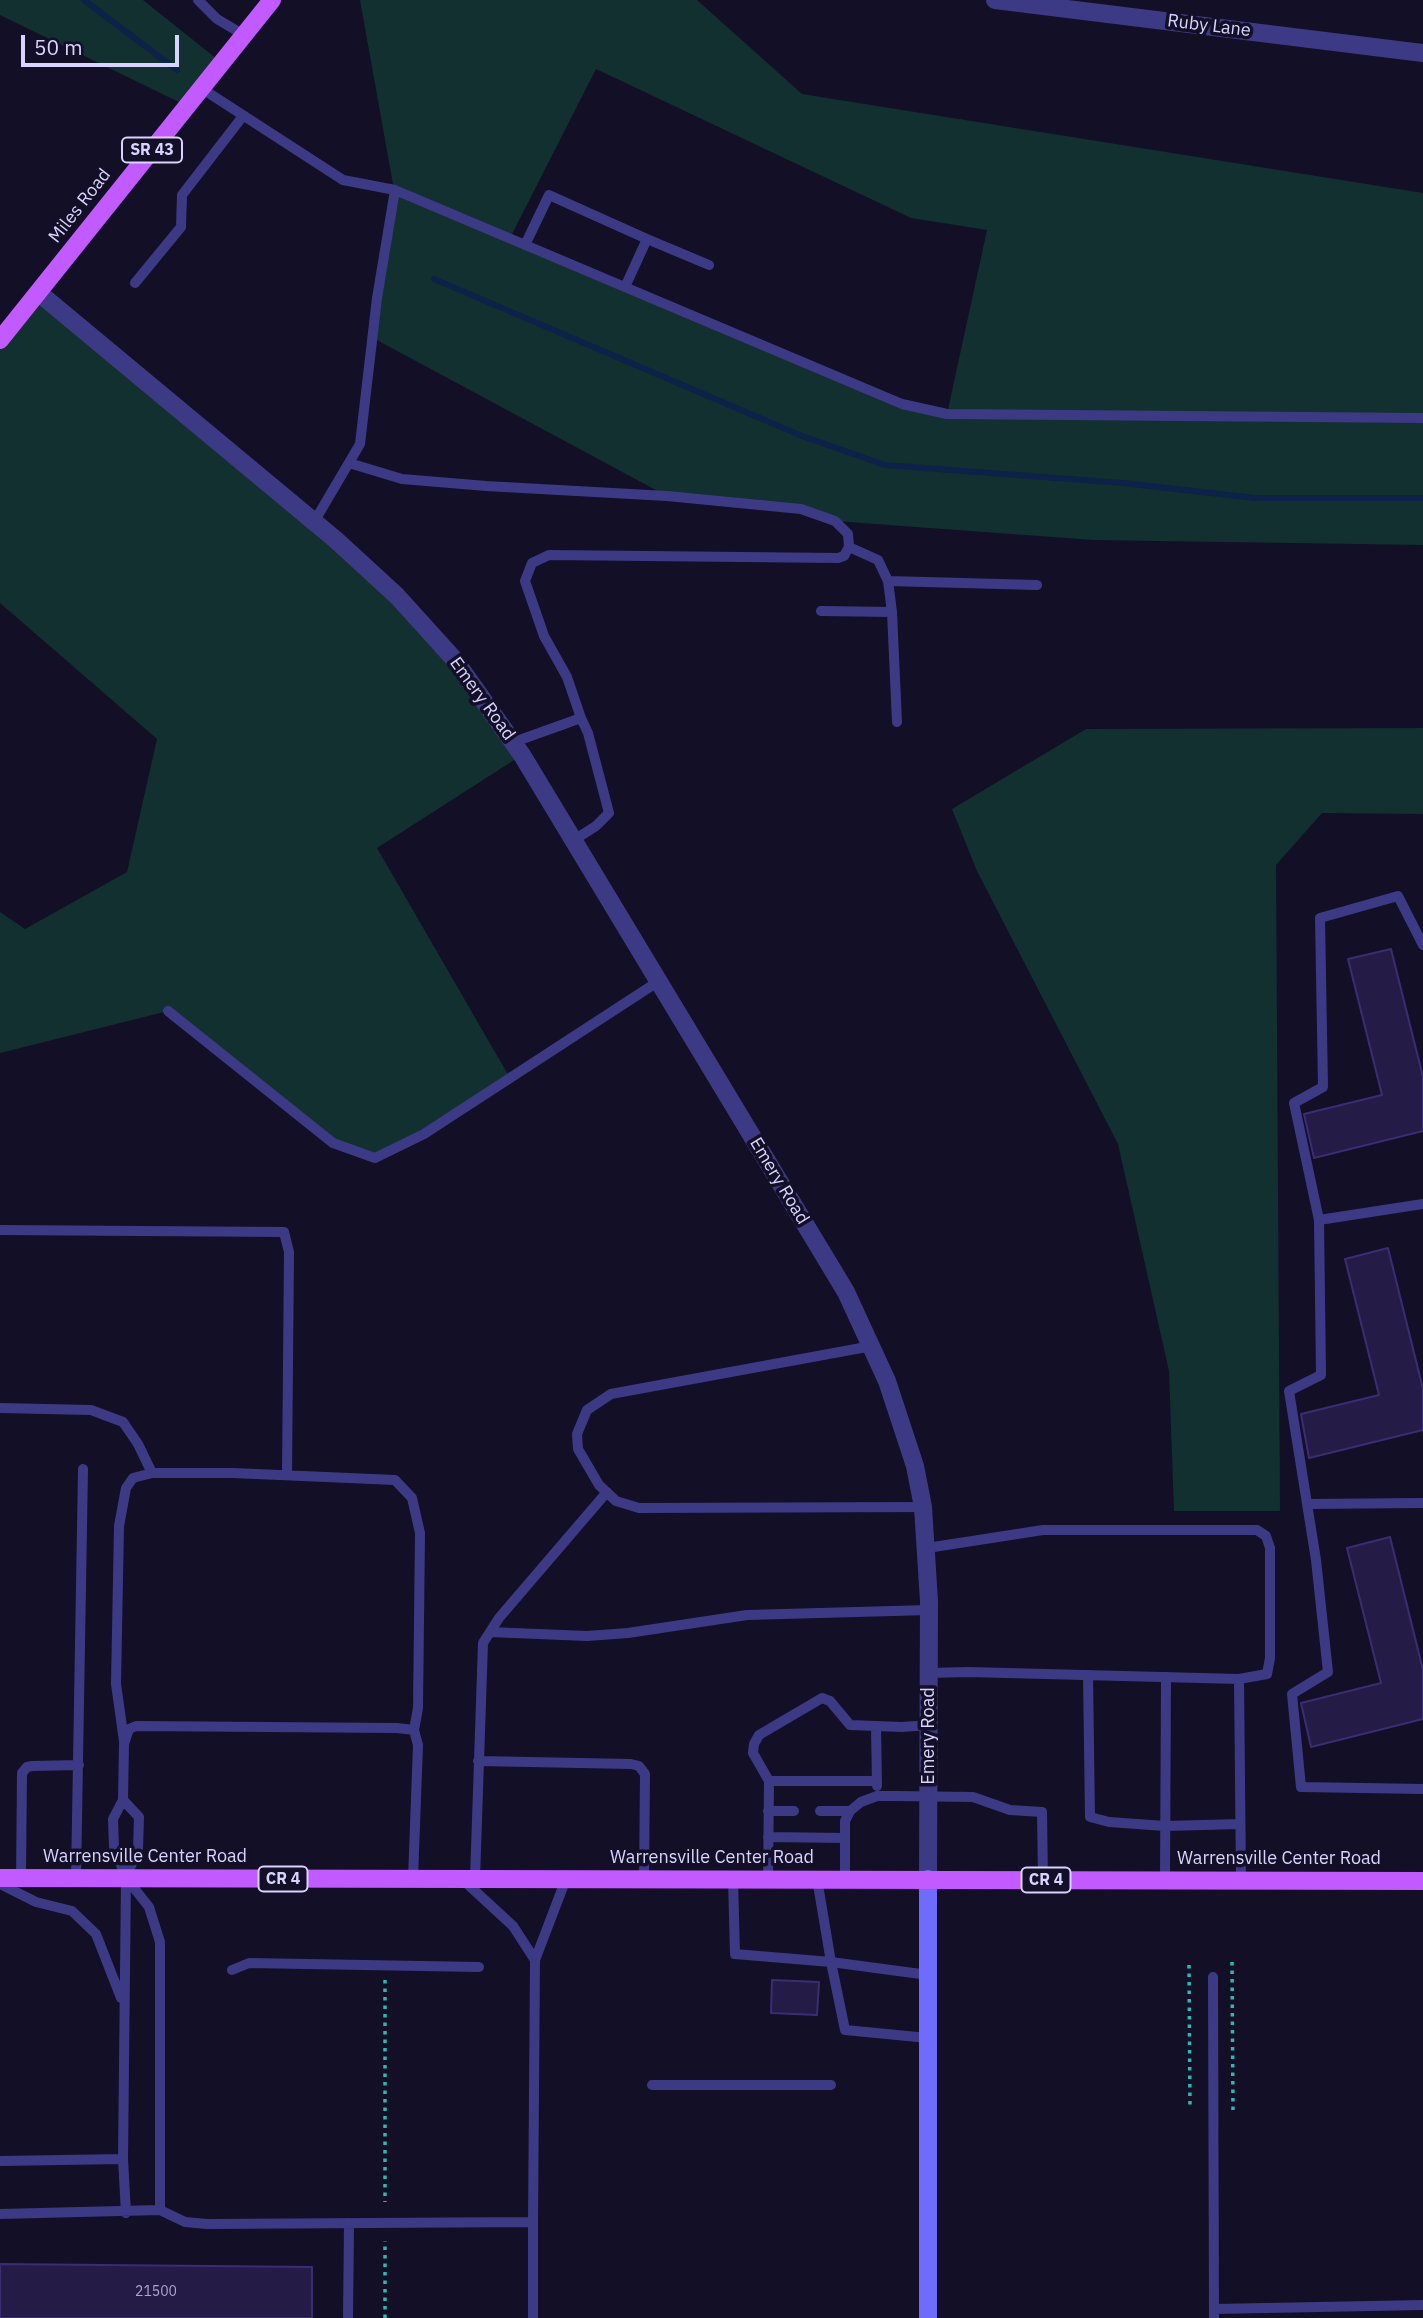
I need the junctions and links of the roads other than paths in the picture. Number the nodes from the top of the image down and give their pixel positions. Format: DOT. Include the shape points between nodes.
graph roads {
  1 [pos="198,0"];
  2 [pos="272,0"];
  3 [pos="995,0"];
  4 [pos="244,35"];
  5 [pos="1423,53"];
  6 [pos="201,89"];
  7 [pos="243,116"];
  8 [pos="394,190"];
  9 [pos="647,239"];
  10 [pos="525,245"];
  11 [pos="709,265"];
  12 [pos="135,283"];
  13 [pos="625,287"];
  14 [pos="39,293"];
  15 [pos="0,340"];
  16 [pos="1423,418"];
  17 [pos="349,463"];
  18 [pos="314,522"];
  19 [pos="849,547"];
  20 [pos="888,581"];
  21 [pos="1037,585"];
  22 [pos="821,611"];
  23 [pos="892,612"];
  24 [pos="581,718"];
  25 [pos="897,722"];
  26 [pos="514,742"];
  27 [pos="574,840"];
  28 [pos="1423,945"];
  29 [pos="659,982"];
  30 [pos="168,1010"];
  31 [pos="1423,1204"];
  32 [pos="1319,1220"];
  33 [pos="0,1230"];
  34 [pos="872,1346"];
  35 [pos="0,1408"];
  36 [pos="83,1469"];
  37 [pos="152,1473"];
  38 [pos="286,1475"];
  39 [pos="607,1492"];
  40 [pos="1423,1503"];
  41 [pos="1307,1504"];
  42 [pos="923,1507"];
  43 [pos="927,1548"];
  44 [pos="929,1610"];
  45 [pos="490,1632"];
  46 [pos="929,1673"];
  47 [pos="1088,1675"];
  48 [pos="1166,1676"];
  49 [pos="1239,1679"];
  50 [pos="929,1725"];
  51 [pos="876,1726"];
  52 [pos="415,1730"];
  53 [pos="124,1744"];
  54 [pos="478,1761"];
  55 [pos="79,1765"];
  56 [pos="769,1781"];
  57 [pos="877,1781"];
  58 [pos="1423,1789"];
  59 [pos="877,1796"];
  60 [pos="929,1796"];
  61 [pos="123,1800"];
  62 [pos="768,1811"];
  63 [pos="794,1811"];
  64 [pos="820,1811"];
  65 [pos="850,1811"];
  66 [pos="1240,1824"];
  67 [pos="1165,1826"];
  68 [pos="768,1837"];
  69 [pos="845,1838"];
  70 [pos="0,1878"];
  71 [pos="21,1878"];
  72 [pos="76,1878"];
  73 [pos="126,1878"];
  74 [pos="413,1879"];
  75 [pos="469,1879"];
  76 [pos="566,1879"];
  77 [pos="644,1879"];
  78 [pos="733,1879"];
  79 [pos="768,1879"];
  80 [pos="817,1879"];
  81 [pos="845,1879"];
  82 [pos="928,1879"];
  83 [pos="1042,1880"];
  84 [pos="1165,1880"];
  85 [pos="1241,1880"];
  86 [pos="1423,1881"];
  87 [pos="0,1884"];
  88 [pos="535,1960"];
  89 [pos="831,1962"];
  90 [pos="479,1967"];
  91 [pos="232,1970"];
  92 [pos="928,1975"];
  93 [pos="1213,1978"];
  94 [pos="124,2007"];
  95 [pos="928,2038"];
  96 [pos="652,2085"];
  97 [pos="831,2085"];
  98 [pos="123,2160"];
  99 [pos="0,2161"];
  100 [pos="160,2210"];
  101 [pos="126,2213"];
  102 [pos="0,2214"];
  103 [pos="533,2222"];
  104 [pos="349,2223"];
  105 [pos="1423,2305"];
  106 [pos="1214,2314"];
  107 [pos="348,2318"];
  108 [pos="533,2318"];
  109 [pos="928,2318"];
  1 -- 4 [label="lane" via="217,19"];
  2 -- 4 [label="main road, Miles Road / SR 43"];
  3 -- 5 [label="street, Ruby Lane"];
  4 -- 6 [label="main road, Miles Road / SR 43"];
  6 -- 7 [label="lane"];
  6 -- 14 [label="main road, Miles Road / SR 43"];
  7 -- 8 [label="lane" via="343,180"];
  7 -- 12 [label="lane" via="182,195 181,227"];
  8 -- 10 [label="lane"];
  8 -- 17 [label="lane" via="360,444"];
  9 -- 10 [label="lane" via="549,195"];
  9 -- 11 [label="lane"];
  9 -- 13 [label="lane"];
  10 -- 13 [label="lane"];
  13 -- 16 [label="lane" via="902,404 947,414"];
  14 -- 15 [label="main road, Miles Road / SR 43"];
  14 -- 18 [label="street, Emery Road"];
  17 -- 18 [label="lane"];
  17 -- 19 [label="lane" via="401,479 801,509 835,521 848,534"];
  18 -- 26 [label="street, Emery Road" via="428,628"];
  19 -- 20 [label="lane" via="878,559"];
  19 -- 24 [label="lane" via="838,558 549,555 532,563 525,581"];
  20 -- 21 [label="lane"];
  20 -- 23 [label="lane"];
  22 -- 23 [label="lane"];
  23 -- 25 [label="lane"];
  24 -- 26 [label="lane"];
  24 -- 27 [label="lane" via="610,813"];
  26 -- 27 [label="street, Emery Road"];
  27 -- 29 [label="street, Emery Road"];
  28 -- 32 [label="lane" via="1398,896 1320,918 1323,1087 1294,1103"];
  29 -- 30 [label="lane" via="424,1134 375,1158 334,1143"];
  29 -- 34 [label="street, Emery Road" via="843,1288"];
  31 -- 32 [label="lane"];
  32 -- 41 [label="lane" via="1321,1375 1289,1391"];
  33 -- 38 [label="lane" via="284,1233 289,1252"];
  34 -- 39 [label="lane" via="611,1394 587,1409 577,1434 578,1449"];
  34 -- 42 [label="street, Emery Road" via="898,1410"];
  35 -- 37 [label="lane" via="91,1410 123,1422"];
  36 -- 55 [label="lane"];
  37 -- 38 [label="lane"];
  37 -- 53 [label="lane" via="133,1478 126,1488 118,1526 116,1684"];
  38 -- 52 [label="lane" via="395,1480 412,1498 421,1533"];
  39 -- 42 [label="lane" via="616,1501 639,1508"];
  39 -- 45 [label="lane"];
  40 -- 41 [label="lane"];
  41 -- 58 [label="lane" via="1328,1672 1292,1694 1301,1787"];
  42 -- 43 [label="street, Emery Road"];
  43 -- 44 [label="street, Emery Road"];
  43 -- 49 [label="lane" via="1043,1530 1257,1530 1266,1536 1270,1548 1270,1658 1267,1674"];
  44 -- 45 [label="lane" via="747,1615 587,1636"];
  44 -- 46 [label="street, Emery Road"];
  45 -- 54 [label="lane" via="483,1643"];
  46 -- 47 [label="lane"];
  46 -- 50 [label="street, Emery Road"];
  47 -- 48 [label="lane"];
  47 -- 67 [label="lane" via="1090,1817"];
  48 -- 49 [label="lane"];
  48 -- 67 [label="lane"];
  49 -- 66 [label="lane"];
  50 -- 51 [label="lane"];
  50 -- 60 [label="street, Emery Road"];
  51 -- 56 [label="lane" via="850,1725 830,1701 814,1702 759,1735 753,1753"];
  51 -- 57 [label="lane"];
  52 -- 53 [label="lane" via="136,1726 129,1729"];
  52 -- 74 [label="lane"];
  53 -- 61 [label="lane"];
  54 -- 75 [label="lane"];
  54 -- 77 [label="lane" via="639,1766 645,1774"];
  55 -- 71 [label="lane" via="32,1766 22,1773"];
  55 -- 72 [label="lane"];
  56 -- 57 [label="lane"];
  56 -- 62 [label="lane"];
  57 -- 59 [label="lane"];
  59 -- 60 [label="lane"];
  59 -- 65 [label="lane"];
  60 -- 82 [label="street, Emery Road"];
  60 -- 83 [label="lane" via="973,1797 1010,1810 1042,1812"];
  61 -- 73 [label="lane" via="113,1819 114,1847"];
  61 -- 73 [label="lane" via="139,1817 138,1849"];
  62 -- 63 [label="lane"];
  62 -- 68 [label="lane"];
  64 -- 65 [label="lane"];
  65 -- 69 [label="lane"];
  66 -- 67 [label="lane"];
  66 -- 85 [label="lane"];
  67 -- 84 [label="lane"];
  68 -- 69 [label="lane"];
  68 -- 79 [label="lane"];
  69 -- 81 [label="lane"];
  70 -- 71 [label="main road, Warrensville Center Road / CR 4"];
  71 -- 72 [label="main road, Warrensville Center Road / CR 4"];
  72 -- 73 [label="main road, Warrensville Center Road / CR 4"];
  73 -- 74 [label="main road, Warrensville Center Road / CR 4"];
  73 -- 94 [label="lane"];
  73 -- 100 [label="lane" via="149,1908 160,1942"];
  74 -- 75 [label="main road, Warrensville Center Road / CR 4"];
  75 -- 76 [label="main road, Warrensville Center Road / CR 4"];
  75 -- 88 [label="lane" via="513,1926"];
  76 -- 77 [label="main road, Warrensville Center Road / CR 4"];
  76 -- 88 [label="lane"];
  77 -- 78 [label="main road, Warrensville Center Road / CR 4"];
  78 -- 79 [label="main road, Warrensville Center Road / CR 4"];
  78 -- 89 [label="lane" via="735,1954"];
  79 -- 80 [label="main road, Warrensville Center Road / CR 4"];
  80 -- 81 [label="main road, Warrensville Center Road / CR 4"];
  80 -- 89 [label="lane"];
  81 -- 82 [label="main road, Warrensville Center Road / CR 4"];
  82 -- 83 [label="main road, Warrensville Center Road / CR 4"];
  82 -- 92 [label="main road, Emery Road"];
  83 -- 84 [label="main road, Warrensville Center Road / CR 4"];
  84 -- 85 [label="main road, Warrensville Center Road / CR 4"];
  85 -- 86 [label="main road, Warrensville Center Road / CR 4"];
  87 -- 94 [label="lane" via="36,1902 72,1911 96,1934"];
  88 -- 103 [label="lane"];
  89 -- 92 [label="lane"];
  89 -- 95 [label="lane" via="845,2030"];
  90 -- 91 [label="lane" via="249,1964"];
  92 -- 95 [label="main road, Emery Road"];
  93 -- 106 [label="lane"];
  94 -- 98 [label="lane"];
  95 -- 109 [label="main road, Emery Road"];
  96 -- 97 [label="lane"];
  98 -- 99 [label="lane"];
  98 -- 101 [label="lane"];
  100 -- 101 [label="lane"];
  100 -- 104 [label="lane" via="196,2223"];
  101 -- 102 [label="lane"];
  103 -- 104 [label="lane"];
  103 -- 108 [label="lane"];
  104 -- 107 [label="lane"];
  105 -- 106 [label="lane"];
}
